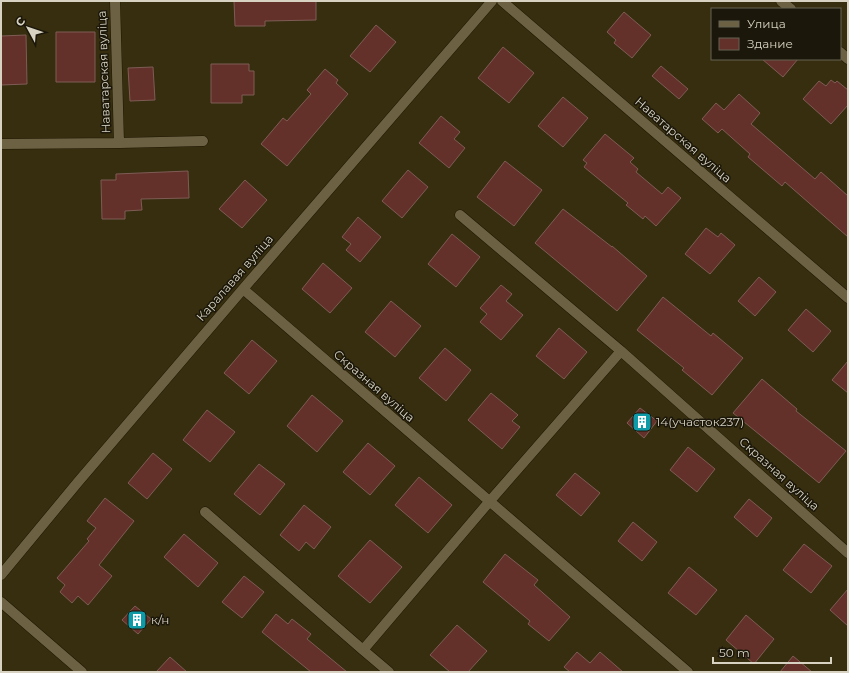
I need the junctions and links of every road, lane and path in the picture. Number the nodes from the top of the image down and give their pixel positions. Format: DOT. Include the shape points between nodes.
graph roads {
  1 [pos="115,1"];
  2 [pos="492,1"];
  3 [pos="502,1"];
  4 [pos="781,1"];
  5 [pos="790,8"];
  6 [pos="203,141"];
  7 [pos="120,143"];
  8 [pos="1,144"];
  9 [pos="460,215"];
  10 [pos="243,289"];
  11 [pos="848,298"];
  12 [pos="621,351"];
  13 [pos="489,502"];
  14 [pos="205,512"];
  15 [pos="848,553"];
  16 [pos="1,575"];
  17 [pos="1,602"];
  18 [pos="363,650"];
  19 [pos="82,672"];
  20 [pos="389,672"];
  21 [pos="688,672"];
  1 -- 7 [label="street, Наватарская вуліца"];
  2 -- 10 [label="street, Каралавая вуліца"];
  3 -- 11 [label="street, Наватарская вуліца"];
  4 -- 5 [label="street"];
  6 -- 7 [label="street, Наватарская вуліца"];
  7 -- 8 [label="street, Наватарская вуліца"];
  9 -- 12 [label="street, Скразная вуліца"];
  10 -- 13 [label="street, Скразная вуліца"];
  10 -- 16 [label="street, Каралавая вуліца"];
  12 -- 13 [label="street"];
  12 -- 15 [label="street, Скразная вуліца"];
  13 -- 18 [label="street"];
  13 -- 21 [label="street, Скразная вуліца"];
  14 -- 18 [label="street"];
  17 -- 19 [label="street"];
  18 -- 20 [label="street"];
}
